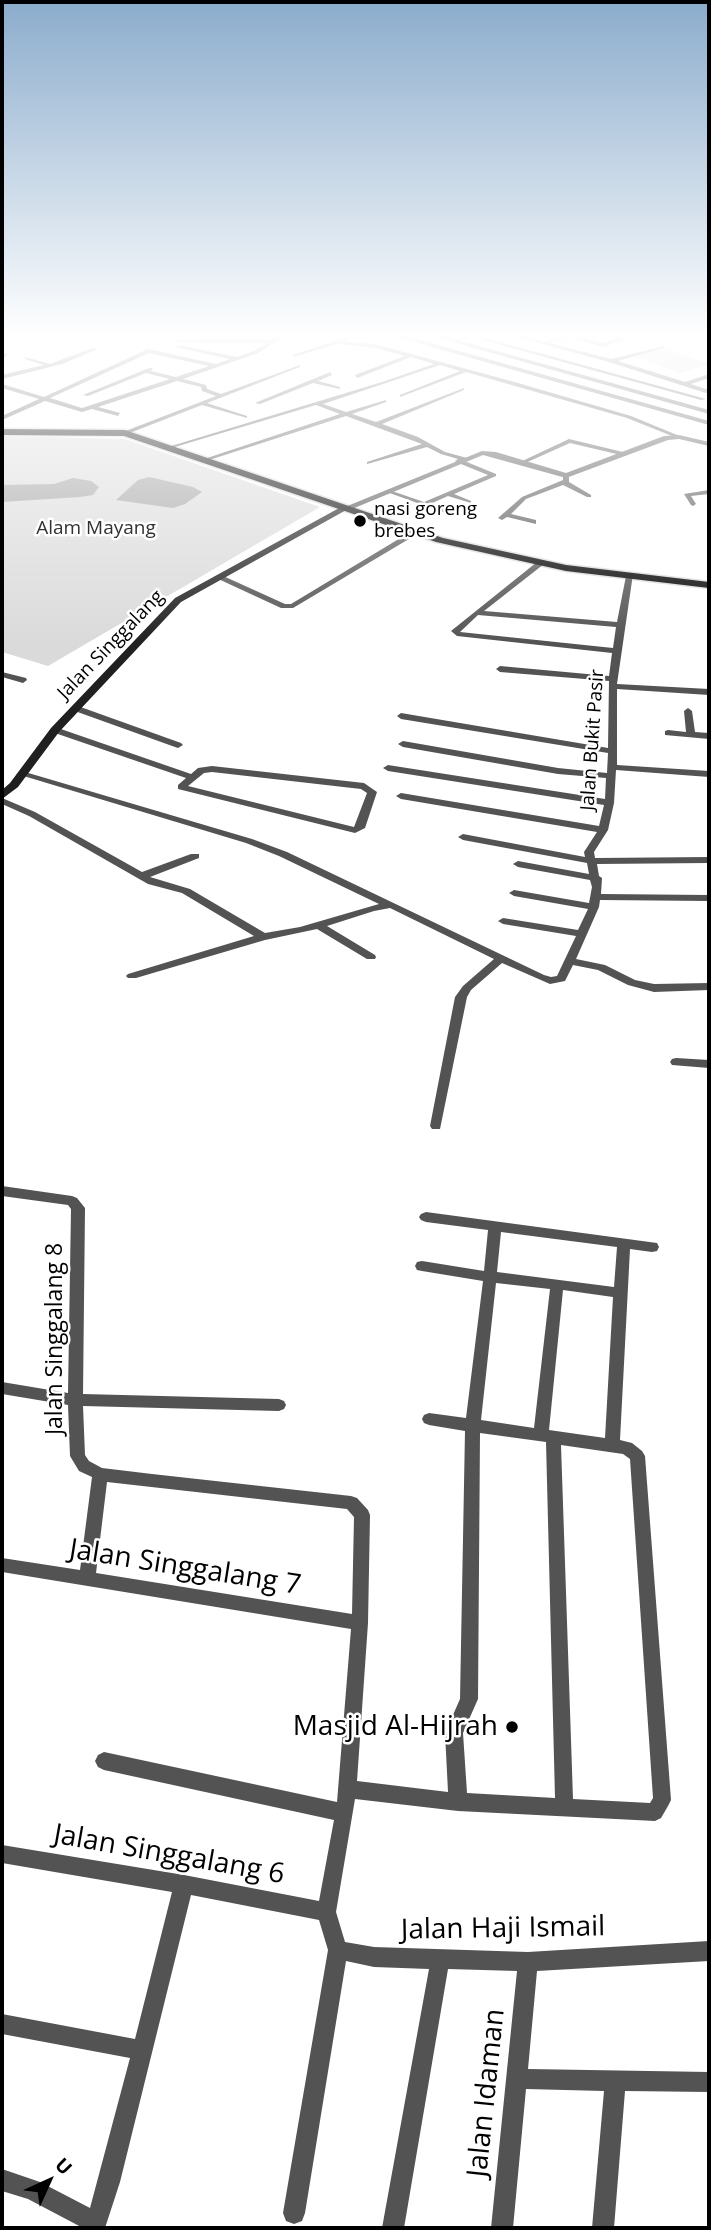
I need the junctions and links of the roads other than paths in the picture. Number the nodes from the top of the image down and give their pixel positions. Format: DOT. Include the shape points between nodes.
graph roads {
  1 [pos="135,436"];
  2 [pos="206,436"];
  3 [pos="277,436"];
  4 [pos="407,436"];
  5 [pos="679,437"];
  6 [pos="428,444"];
  7 [pos="709,444"];
  8 [pos="170,447"];
  9 [pos="625,454"];
  10 [pos="204,460"];
  11 [pos="461,460"];
  12 [pos="369,463"];
  13 [pos="521,463"];
  14 [pos="565,480"];
  15 [pos="387,491"];
  16 [pos="709,492"];
  17 [pos="448,494"];
  18 [pos="589,496"];
  19 [pos="469,502"];
  20 [pos="424,504"];
  21 [pos="693,504"];
  22 [pos="344,509"];
  23 [pos="450,513"];
  24 [pos="533,522"];
  25 [pos="415,533"];
  26 [pos="540,564"];
  27 [pos="630,576"];
  28 [pos="218,577"];
  29 [pos="709,584"];
  30 [pos="477,613"];
  31 [pos="620,625"];
  32 [pos="616,651"];
  33 [pos="500,669"];
  34 [pos="2,675"];
  35 [pos="23,680"];
  36 [pos="613,682"];
  37 [pos="709,692"];
  38 [pos="75,708"];
  39 [pos="688,711"];
  40 [pos="401,716"];
  41 [pos="55,730"];
  42 [pos="668,733"];
  43 [pos="691,735"];
  44 [pos="709,736"];
  45 [pos="403,744"];
  46 [pos="178,745"];
  47 [pos="613,751"];
  48 [pos="388,768"];
  49 [pos="611,771"];
  50 [pos="22,774"];
  51 [pos="709,774"];
  52 [pos="191,777"];
  53 [pos="401,796"];
  54 [pos="2,798"];
  55 [pos="609,803"];
  56 [pos="603,830"];
  57 [pos="463,837"];
  58 [pos="195,856"];
  59 [pos="709,860"];
  60 [pos="591,861"];
  61 [pos="518,864"];
  62 [pos="142,876"];
  63 [pos="597,878"];
  64 [pos="514,893"];
  65 [pos="709,898"];
  66 [pos="595,902"];
  67 [pos="391,905"];
  68 [pos="503,921"];
  69 [pos="318,925"];
  70 [pos="580,933"];
  71 [pos="264,937"];
  72 [pos="371,957"];
  73 [pos="501,958"];
  74 [pos="571,961"];
  75 [pos="132,976"];
  76 [pos="561,979"];
  77 [pos="709,987"];
  78 [pos="676,1062"];
  79 [pos="709,1064"];
  80 [pos="436,1126"];
  81 [pos="2,1191"];
  82 [pos="426,1217"];
  83 [pos="495,1226"];
  84 [pos="624,1244"];
  85 [pos="652,1247"];
  86 [pos="422,1266"];
  87 [pos="490,1277"];
  88 [pos="557,1284"];
  89 [pos="620,1293"];
  90 [pos="2,1388"];
  91 [pos="75,1400"];
  92 [pos="279,1405"];
  93 [pos="429,1419"];
  94 [pos="473,1424"];
  95 [pos="547,1437"];
  96 [pos="612,1446"];
  97 [pos="100,1474"];
  98 [pos="2,1565"];
  99 [pos="87,1580"];
  100 [pos="360,1623"];
  101 [pos="104,1761"];
  102 [pos="347,1789"];
  103 [pos="458,1802"];
  104 [pos="564,1807"];
  105 [pos="345,1813"];
  106 [pos="2,1854"];
  107 [pos="184,1884"];
  108 [pos="326,1912"];
  109 [pos="338,1950"];
  110 [pos="709,1951"];
  111 [pos="440,1961"];
  112 [pos="528,1962"];
  113 [pos="2,2024"];
  114 [pos="142,2050"];
  115 [pos="518,2079"];
  116 [pos="615,2081"];
  117 [pos="709,2082"];
  118 [pos="2,2180"];
  119 [pos="295,2213"];
  120 [pos="101,2225"];
  121 [pos="394,2228"];
  122 [pos="502,2228"];
  123 [pos="603,2228"];
  1 -- 8 [label="main road"];
  2 -- 8 [label="street"];
  3 -- 10 [label="street"];
  4 -- 6 [label="street"];
  5 -- 7 [label="street"];
  5 -- 9 [label="street"];
  6 -- 11 [label="street"];
  6 -- 12 [label="street"];
  8 -- 10 [label="main road"];
  9 -- 13 [label="street" via="569,441"];
  9 -- 14 [label="street"];
  10 -- 22 [label="main road"];
  11 -- 13 [label="street" via="487,453"];
  11 -- 15 [label="street"];
  11 -- 17 [label="street" via="495,474"];
  13 -- 14 [label="street"];
  14 -- 18 [label="street"];
  14 -- 24 [label="street" via="529,494 504,516"];
  15 -- 20 [label="street"];
  15 -- 22 [label="street"];
  16 -- 21 [label="street" via="687,494"];
  17 -- 19 [label="street"];
  17 -- 20 [label="street"];
  20 -- 23 [label="street"];
  22 -- 25 [label="main road"];
  22 -- 28 [label="main road, Jalan Singgalang"];
  25 -- 26 [label="main road"];
  25 -- 28 [label="street" via="289,606"];
  26 -- 27 [label="main road"];
  26 -- 30 [label="street"];
  27 -- 29 [label="main road"];
  27 -- 31 [label="street, Jalan Bukit Pasir"];
  28 -- 38 [label="main road, Jalan Singgalang" via="178,600"];
  30 -- 31 [label="street"];
  30 -- 32 [label="street" via="455,631 457,634"];
  31 -- 32 [label="street, Jalan Bukit Pasir"];
  32 -- 36 [label="street, Jalan Bukit Pasir"];
  33 -- 36 [label="street"];
  34 -- 35 [label="street"];
  36 -- 37 [label="street"];
  36 -- 47 [label="street, Jalan Bukit Pasir"];
  38 -- 41 [label="main road, Jalan Singgalang"];
  38 -- 46 [label="street"];
  39 -- 43 [label="street"];
  40 -- 47 [label="street"];
  41 -- 50 [label="main road, Jalan Singgalang"];
  41 -- 52 [label="street"];
  42 -- 43 [label="street"];
  43 -- 44 [label="street"];
  45 -- 49 [label="street" via="558,771"];
  47 -- 49 [label="street, Jalan Bukit Pasir"];
  48 -- 55 [label="street"];
  49 -- 51 [label="street"];
  49 -- 55 [label="street, Jalan Bukit Pasir"];
  50 -- 54 [label="main road, Jalan Singgalang"];
  50 -- 67 [label="street" via="249,841"];
  52 -- 52 [label="street" via="183,789 355,830 360,828 372,792 364,786 212,769"];
  53 -- 56 [label="street"];
  54 -- 62 [label="street"];
  55 -- 56 [label="street, Jalan Bukit Pasir"];
  56 -- 60 [label="street, Jalan Bukit Pasir" via="589,852"];
  57 -- 60 [label="street"];
  58 -- 62 [label="street"];
  59 -- 60 [label="street"];
  60 -- 63 [label="street"];
  61 -- 63 [label="street"];
  62 -- 71 [label="street" via="186,891"];
  63 -- 66 [label="street"];
  64 -- 66 [label="street"];
  65 -- 66 [label="street"];
  66 -- 70 [label="street"];
  67 -- 69 [label="street"];
  67 -- 73 [label="street"];
  68 -- 70 [label="street"];
  69 -- 71 [label="street"];
  69 -- 72 [label="street"];
  70 -- 74 [label="street"];
  71 -- 75 [label="street"];
  73 -- 76 [label="street" via="550,981"];
  73 -- 80 [label="street" via="461,997"];
  74 -- 76 [label="street"];
  74 -- 77 [label="street" via="601,967 654,988"];
  78 -- 79 [label="street"];
  81 -- 91 [label="street, Jalan Singgalang 8" via="72,1201 78,1208"];
  82 -- 83 [label="street"];
  83 -- 84 [label="street"];
  83 -- 87 [label="street"];
  84 -- 85 [label="street"];
  84 -- 89 [label="street"];
  86 -- 87 [label="street"];
  87 -- 88 [label="street"];
  87 -- 94 [label="street"];
  88 -- 89 [label="street"];
  88 -- 95 [label="street"];
  89 -- 96 [label="street"];
  90 -- 91 [label="street"];
  91 -- 92 [label="street"];
  91 -- 97 [label="street, Jalan Singgalang 8" via="78,1456 89,1471"];
  93 -- 94 [label="street"];
  94 -- 95 [label="street"];
  94 -- 103 [label="street" via="469,1699 454,1733"];
  95 -- 96 [label="street"];
  95 -- 104 [label="street"];
  96 -- 104 [label="street" via="627,1448 637,1456 662,1800 655,1812"];
  97 -- 99 [label="street"];
  97 -- 100 [label="street" via="351,1503 362,1516"];
  98 -- 99 [label="street, Jalan Singgalang 7"];
  99 -- 100 [label="street, Jalan Singgalang 7"];
  100 -- 102 [label="street"];
  101 -- 105 [label="street"];
  102 -- 103 [label="street"];
  102 -- 105 [label="street"];
  103 -- 104 [label="street"];
  105 -- 108 [label="street"];
  106 -- 107 [label="street, Jalan Singgalang 6"];
  107 -- 108 [label="street, Jalan Singgalang 6"];
  107 -- 114 [label="street"];
  108 -- 109 [label="street"];
  109 -- 111 [label="street, Jalan Haji Ismail"];
  109 -- 119 [label="street"];
  110 -- 112 [label="street, Jalan Haji Ismail"];
  111 -- 112 [label="street, Jalan Haji Ismail"];
  111 -- 121 [label="street"];
  112 -- 115 [label="street, Jalan Idaman"];
  113 -- 114 [label="street"];
  114 -- 120 [label="street"];
  115 -- 116 [label="street"];
  115 -- 122 [label="street, Jalan Idaman"];
  116 -- 117 [label="street"];
  116 -- 123 [label="street"];
  118 -- 120 [label="street"];
}
